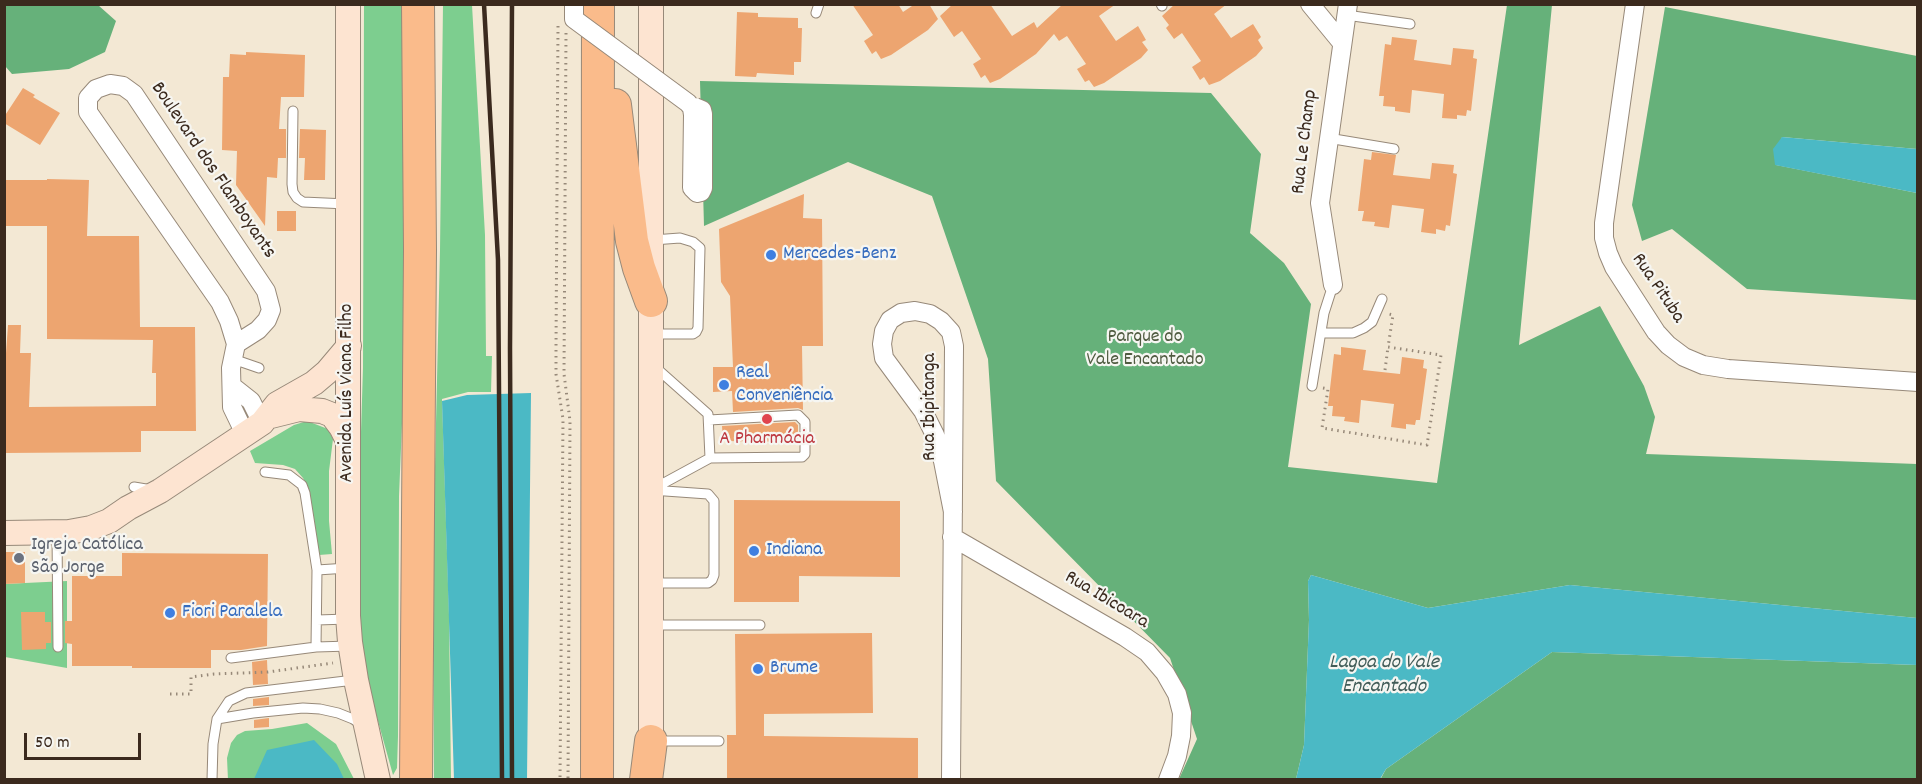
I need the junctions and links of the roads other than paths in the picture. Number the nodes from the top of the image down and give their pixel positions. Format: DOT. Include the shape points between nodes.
graph roads {
  1 [pos="348,4"];
  2 [pos="418,4"];
  3 [pos="574,4"];
  4 [pos="598,4"];
  5 [pos="603,4"];
  6 [pos="651,4"];
  7 [pos="1310,4"];
  8 [pos="1635,4"];
  9 [pos="1347,10"];
  10 [pos="1410,24"];
  11 [pos="1342,43"];
  12 [pos="695,107"];
  13 [pos="293,111"];
  14 [pos="1328,138"];
  15 [pos="1394,149"];
  16 [pos="347,204"];
  17 [pos="651,240"];
  18 [pos="1333,285"];
  19 [pos="1382,299"];
  20 [pos="651,301"];
  21 [pos="651,333"];
  22 [pos="1321,333"];
  23 [pos="349,346"];
  24 [pos="235,351"];
  25 [pos="651,364"];
  26 [pos="258,368"];
  27 [pos="1917,382"];
  28 [pos="1312,386"];
  29 [pos="709,420"];
  30 [pos="258,425"];
  31 [pos="348,441"];
  32 [pos="710,458"];
  33 [pos="265,472"];
  34 [pos="134,487"];
  35 [pos="651,490"];
  36 [pos="160,491"];
  37 [pos="952,512"];
  38 [pos="57,532"];
  39 [pos="4,533"];
  40 [pos="952,537"];
  41 [pos="348,568"];
  42 [pos="317,570"];
  43 [pos="651,583"];
  44 [pos="348,619"];
  45 [pos="317,620"];
  46 [pos="651,625"];
  47 [pos="760,625"];
  48 [pos="58,647"];
  49 [pos="316,647"];
  50 [pos="343,654"];
  51 [pos="231,658"];
  52 [pos="356,680"];
  53 [pos="217,719"];
  54 [pos="368,729"];
  55 [pos="651,741"];
  56 [pos="719,741"];
  57 [pos="212,780"];
  58 [pos="378,780"];
  59 [pos="416,780"];
  60 [pos="597,780"];
  61 [pos="646,780"];
  62 [pos="651,780"];
  63 [pos="951,780"];
  64 [pos="1168,780"];
  1 -- 16 [label="main road, Avenida Luís Viana Filho"];
  2 -- 59 [label="highway"];
  3 -- 12 [label="street, bridge" via="574,20 692,108 692,188 697,193 703,188 703,114"];
  4 -- 60 [label="highway"];
  5 -- 20 [label="highway" via="632,241"];
  6 -- 17 [label="main road"];
  7 -- 11 [label="street"];
  8 -- 27 [label="street, Rua Pituba" via="1604,238 1614,267 1656,332 1684,357 1702,365"];
  9 -- 10 [label="lane"];
  9 -- 11 [label="street, Rua Le Champ"];
  11 -- 14 [label="street, Rua Le Champ"];
  13 -- 16 [label="lane" via="293,192 303,202"];
  14 -- 15 [label="lane"];
  14 -- 18 [label="street, Rua Le Champ" via="1320,202"];
  16 -- 23 [label="main road, Avenida Luís Viana Filho"];
  17 -- 20 [label="main road"];
  17 -- 21 [label="lane" via="680,238 700,248 696,332"];
  18 -- 22 [label="lane"];
  19 -- 22 [label="lane" via="1372,321 1353,333"];
  20 -- 21 [label="main road"];
  21 -- 25 [label="main road"];
  22 -- 28 [label="lane"];
  23 -- 30 [label="main road" via="327,372 277,404"];
  23 -- 31 [label="main road, Avenida Luís Viana Filho"];
  24 -- 24 [label="street, Boulevard dos Flamboyants" via="229,321 220,303 88,112 88,98 96,88 110,84 134,93 266,291 271,310 267,321"];
  24 -- 26 [label="lane"];
  24 -- 30 [label="street, Boulevard dos Flamboyants" via="232,408"];
  25 -- 29 [label="lane" via="705,410"];
  25 -- 35 [label="main road"];
  29 -- 32 [label="lane"];
  29 -- 32 [label="lane" via="798,415 806,422 802,456"];
  30 -- 31 [label="main road" via="299,409 322,411 332,415"];
  30 -- 36 [label="main road"];
  31 -- 41 [label="main road, Avenida Luís Viana Filho"];
  32 -- 35 [label="lane"];
  33 -- 42 [label="lane" via="289,475 302,485"];
  34 -- 36 [label="lane"];
  35 -- 43 [label="main road"];
  35 -- 43 [label="lane" via="708,494 714,501 714,575 708,583"];
  36 -- 38 [label="main road" via="91,528"];
  37 -- 37 [label="street, Rua Ibipitanga" via="951,332 930,314 901,313 890,320 884,331 884,358 923,411 935,435"];
  37 -- 40 [label="street, Rua Ibipitanga"];
  38 -- 39 [label="main road"];
  38 -- 48 [label="lane"];
  40 -- 63 [label="street, Rua Ibipitanga"];
  40 -- 64 [label="street, Rua Ibicoara" via="1147,652 1165,673 1182,713 1177,756"];
  41 -- 42 [label="lane"];
  41 -- 44 [label="main road, Avenida Luís Viana Filho"];
  42 -- 45 [label="lane"];
  43 -- 46 [label="main road"];
  44 -- 45 [label="lane"];
  44 -- 50 [label="main road, Avenida Luís Viana Filho"];
  45 -- 49 [label="lane"];
  46 -- 47 [label="lane"];
  46 -- 55 [label="main road"];
  49 -- 50 [label="lane"];
  49 -- 51 [label="lane"];
  50 -- 52 [label="main road, Avenida Luís Viana Filho"];
  52 -- 53 [label="lane" via="246,693 229,701"];
  52 -- 54 [label="main road, Avenida Luís Viana Filho"];
  53 -- 54 [label="lane" via="320,709 353,719"];
  53 -- 57 [label="lane"];
  54 -- 58 [label="main road, Avenida Luís Viana Filho"];
  55 -- 56 [label="lane"];
  55 -- 61 [label="highway"];
  55 -- 62 [label="main road"];
}
